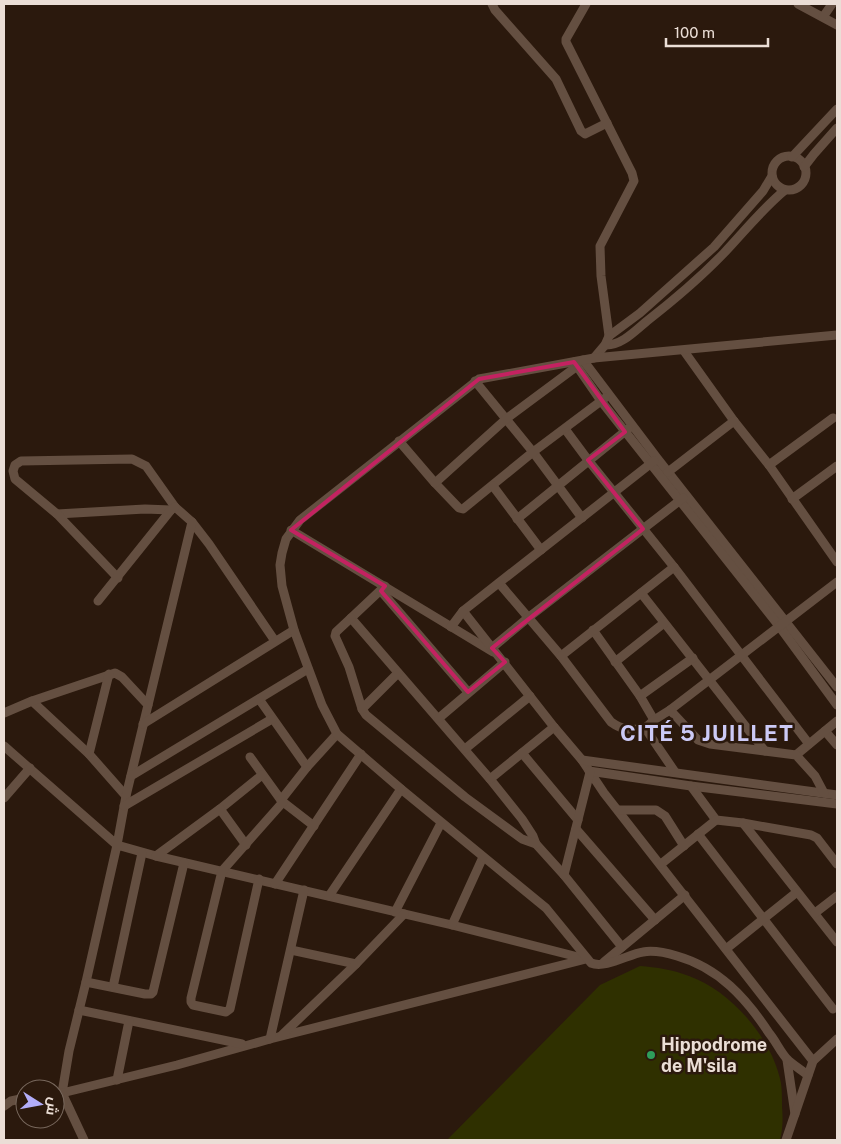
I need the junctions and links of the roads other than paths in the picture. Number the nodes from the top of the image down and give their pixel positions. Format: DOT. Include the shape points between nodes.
graph roads {
  1 [pos="492,4"];
  2 [pos="586,4"];
  3 [pos="798,4"];
  4 [pos="832,4"];
  5 [pos="823,17"];
  6 [pos="837,25"];
  7 [pos="837,109"];
  8 [pos="607,123"];
  9 [pos="837,128"];
  10 [pos="792,157"];
  11 [pos="804,167"];
  12 [pos="772,176"];
  13 [pos="785,190"];
  14 [pos="837,335"];
  15 [pos="609,336"];
  16 [pos="605,345"];
  17 [pos="684,351"];
  18 [pos="594,358"];
  19 [pos="583,360"];
  20 [pos="575,364"];
  21 [pos="474,382"];
  22 [pos="609,394"];
  23 [pos="601,401"];
  24 [pos="833,418"];
  25 [pos="506,419"];
  26 [pos="734,421"];
  27 [pos="565,428"];
  28 [pos="629,429"];
  29 [pos="399,441"];
  30 [pos="533,452"];
  31 [pos="588,460"];
  32 [pos="654,461"];
  33 [pos="769,465"];
  34 [pos="837,466"];
  35 [pos="668,472"];
  36 [pos="435,483"];
  37 [pos="493,486"];
  38 [pos="557,486"];
  39 [pos="614,492"];
  40 [pos="684,498"];
  41 [pos="792,499"];
  42 [pos="173,508"];
  43 [pos="57,514"];
  44 [pos="582,518"];
  45 [pos="517,519"];
  46 [pos="192,522"];
  47 [pos="643,529"];
  48 [pos="291,530"];
  49 [pos="541,550"];
  50 [pos="837,562"];
  51 [pos="674,567"];
  52 [pos="118,578"];
  53 [pos="837,582"];
  54 [pos="499,583"];
  55 [pos="383,588"];
  56 [pos="641,593"];
  57 [pos="98,601"];
  58 [pos="463,611"];
  59 [pos="529,617"];
  60 [pos="351,618"];
  61 [pos="664,623"];
  62 [pos="782,623"];
  63 [pos="451,627"];
  64 [pos="294,630"];
  65 [pos="593,630"];
  66 [pos="275,641"];
  67 [pos="495,651"];
  68 [pos="561,656"];
  69 [pos="741,656"];
  70 [pos="693,658"];
  71 [pos="504,662"];
  72 [pos="615,662"];
  73 [pos="308,669"];
  74 [pos="398,673"];
  75 [pos="109,674"];
  76 [pos="709,679"];
  77 [pos="837,687"];
  78 [pos="468,692"];
  79 [pos="834,694"];
  80 [pos="530,696"];
  81 [pos="640,696"];
  82 [pos="259,699"];
  83 [pos="32,700"];
  84 [pos="148,705"];
  85 [pos="837,705"];
  86 [pos="362,709"];
  87 [pos="670,710"];
  88 [pos="4,713"];
  89 [pos="439,718"];
  90 [pos="272,719"];
  91 [pos="654,720"];
  92 [pos="837,721"];
  93 [pos="143,724"];
  94 [pos="554,727"];
  95 [pos="645,728"];
  96 [pos="825,731"];
  97 [pos="337,734"];
  98 [pos="809,744"];
  99 [pos="837,745"];
  100 [pos="4,746"];
  101 [pos="465,749"];
  102 [pos="765,751"];
  103 [pos="522,753"];
  104 [pos="89,754"];
  105 [pos="361,754"];
  106 [pos="796,755"];
  107 [pos="250,757"];
  108 [pos="582,760"];
  109 [pos="306,767"];
  110 [pos="30,768"];
  111 [pos="590,772"];
  112 [pos="678,773"];
  113 [pos="262,775"];
  114 [pos="131,776"];
  115 [pos="490,779"];
  116 [pos="680,785"];
  117 [pos="691,786"];
  118 [pos="401,789"];
  119 [pos="126,796"];
  120 [pos="4,798"];
  121 [pos="832,798"];
  122 [pos="282,801"];
  123 [pos="124,806"];
  124 [pos="220,809"];
  125 [pos="618,810"];
  126 [pos="716,820"];
  127 [pos="441,823"];
  128 [pos="743,823"];
  129 [pos="577,824"];
  130 [pos="314,826"];
  131 [pos="698,834"];
  132 [pos="536,844"];
  133 [pos="117,845"];
  134 [pos="246,845"];
  135 [pos="684,846"];
  136 [pos="142,853"];
  137 [pos="156,856"];
  138 [pos="483,857"];
  139 [pos="184,863"];
  140 [pos="661,864"];
  141 [pos="837,864"];
  142 [pos="222,871"];
  143 [pos="564,875"];
  144 [pos="259,879"];
  145 [pos="274,884"];
  146 [pos="304,890"];
  147 [pos="797,892"];
  148 [pos="685,895"];
  149 [pos="329,896"];
  150 [pos="837,896"];
  151 [pos="400,913"];
  152 [pos="815,913"];
  153 [pos="763,918"];
  154 [pos="655,920"];
  155 [pos="452,925"];
  156 [pos="837,942"];
  157 [pos="622,947"];
  158 [pos="726,949"];
  159 [pos="291,950"];
  160 [pos="586,959"];
  161 [pos="356,964"];
  162 [pos="600,965"];
  163 [pos="86,982"];
  164 [pos="113,987"];
  165 [pos="836,1009"];
  166 [pos="78,1010"];
  167 [pos="129,1021"];
  168 [pos="282,1036"];
  169 [pos="270,1038"];
  170 [pos="837,1039"];
  171 [pos="246,1045"];
  172 [pos="787,1060"];
  173 [pos="813,1061"];
  174 [pos="808,1075"];
  175 [pos="62,1079"];
  176 [pos="117,1080"];
  177 [pos="65,1093"];
  178 [pos="15,1100"];
  179 [pos="65,1103"];
  180 [pos="4,1106"];
  181 [pos="795,1114"];
  182 [pos="84,1140"];
  183 [pos="786,1140"];
  1 -- 8 [label="street" via="556,80 581,131 585,134"];
  2 -- 8 [label="street" via="566,42"];
  3 -- 5 [label="street"];
  4 -- 5 [label="street"];
  5 -- 6 [label="street"];
  7 -- 10 [label="street"];
  8 -- 15 [label="street" via="634,181 600,246"];
  9 -- 11 [label="street"];
  10 -- 11 [label="street" via="800,160"];
  10 -- 12 [label="street" via="777,161 772,168"];
  11 -- 13 [label="street" via="805,179 800,186"];
  12 -- 13 [label="street" via="775,184"];
  12 -- 15 [label="street" via="763,191 714,247 646,308"];
  13 -- 16 [label="street" via="671,303 613,346"];
  14 -- 17 [label="street"];
  15 -- 16 [label="street"];
  16 -- 18 [label="street"];
  17 -- 18 [label="street"];
  17 -- 26 [label="street"];
  18 -- 19 [label="street"];
  19 -- 20 [label="street"];
  19 -- 22 [label="street"];
  20 -- 21 [label="street" via="483,377"];
  20 -- 23 [label="street"];
  20 -- 25 [label="street"];
  21 -- 25 [label="street"];
  21 -- 29 [label="street"];
  22 -- 23 [label="street"];
  22 -- 28 [label="street"];
  23 -- 27 [label="street"];
  23 -- 28 [label="street"];
  24 -- 33 [label="street"];
  25 -- 30 [label="street"];
  25 -- 36 [label="street"];
  26 -- 33 [label="street"];
  26 -- 35 [label="street"];
  27 -- 30 [label="street"];
  27 -- 31 [label="street"];
  28 -- 31 [label="street"];
  28 -- 32 [label="street"];
  29 -- 36 [label="street"];
  29 -- 48 [label="street"];
  30 -- 37 [label="street"];
  30 -- 38 [label="street"];
  31 -- 38 [label="street"];
  31 -- 39 [label="street"];
  32 -- 35 [label="street"];
  32 -- 39 [label="street"];
  32 -- 40 [label="street"];
  33 -- 41 [label="street"];
  34 -- 41 [label="street"];
  35 -- 40 [label="street"];
  36 -- 37 [label="street" via="462,509"];
  37 -- 45 [label="street"];
  38 -- 44 [label="street"];
  38 -- 45 [label="street"];
  39 -- 44 [label="street"];
  39 -- 47 [label="street"];
  40 -- 47 [label="street"];
  40 -- 62 [label="street"];
  41 -- 50 [label="street"];
  42 -- 43 [label="street"];
  42 -- 43 [label="street" via="146,466 132,459 21,461 15,465 12,471 15,478"];
  42 -- 46 [label="street"];
  42 -- 52 [label="street"];
  43 -- 52 [label="street"];
  44 -- 49 [label="street"];
  45 -- 49 [label="street"];
  46 -- 66 [label="street"];
  46 -- 84 [label="street"];
  47 -- 51 [label="street"];
  47 -- 59 [label="street"];
  48 -- 55 [label="street"];
  48 -- 64 [label="street" via="280,565"];
  49 -- 54 [label="street"];
  51 -- 56 [label="street"];
  51 -- 69 [label="street"];
  52 -- 57 [label="street"];
  53 -- 62 [label="street"];
  54 -- 58 [label="street"];
  54 -- 59 [label="street"];
  55 -- 60 [label="street"];
  55 -- 63 [label="street"];
  55 -- 78 [label="street"];
  56 -- 61 [label="street"];
  56 -- 65 [label="street"];
  58 -- 63 [label="street"];
  58 -- 67 [label="street"];
  59 -- 67 [label="street"];
  59 -- 68 [label="street"];
  60 -- 74 [label="street"];
  60 -- 86 [label="street" via="335,634"];
  61 -- 70 [label="street"];
  61 -- 72 [label="street"];
  62 -- 69 [label="street"];
  62 -- 77 [label="street"];
  62 -- 79 [label="street"];
  63 -- 67 [label="street"];
  64 -- 66 [label="street"];
  64 -- 73 [label="street"];
  65 -- 68 [label="street"];
  65 -- 72 [label="street"];
  66 -- 93 [label="street"];
  67 -- 71 [label="street"];
  68 -- 95 [label="street" via="611,722 618,728"];
  69 -- 76 [label="street"];
  69 -- 98 [label="street"];
  70 -- 76 [label="street"];
  70 -- 81 [label="street"];
  71 -- 78 [label="street"];
  71 -- 80 [label="street"];
  72 -- 81 [label="street"];
  73 -- 82 [label="street"];
  73 -- 97 [label="street"];
  74 -- 86 [label="street"];
  74 -- 89 [label="street"];
  75 -- 83 [label="street"];
  75 -- 84 [label="street" via="118,675"];
  75 -- 104 [label="street"];
  76 -- 87 [label="street"];
  76 -- 102 [label="street"];
  78 -- 89 [label="street"];
  79 -- 85 [label="street"];
  80 -- 94 [label="street"];
  80 -- 101 [label="street"];
  81 -- 91 [label="street"];
  82 -- 90 [label="street"];
  82 -- 114 [label="street"];
  83 -- 88 [label="street"];
  83 -- 104 [label="street"];
  84 -- 93 [label="street"];
  86 -- 132 [label="street" via="371,720 465,796 522,838"];
  87 -- 91 [label="street"];
  87 -- 102 [label="street" via="698,740"];
  89 -- 101 [label="street"];
  90 -- 109 [label="street"];
  90 -- 123 [label="street"];
  91 -- 95 [label="street"];
  92 -- 96 [label="street"];
  93 -- 114 [label="street"];
  94 -- 103 [label="street"];
  94 -- 108 [label="street"];
  95 -- 112 [label="street"];
  96 -- 98 [label="street"];
  96 -- 99 [label="street"];
  97 -- 105 [label="street"];
  97 -- 109 [label="street"];
  98 -- 106 [label="street"];
  100 -- 110 [label="street"];
  101 -- 115 [label="street"];
  102 -- 106 [label="street"];
  103 -- 115 [label="street"];
  103 -- 129 [label="street"];
  104 -- 119 [label="street"];
  105 -- 118 [label="street"];
  105 -- 130 [label="street"];
  106 -- 121 [label="street"];
  107 -- 113 [label="street"];
  108 -- 111 [label="street"];
  108 -- 112 [label="street"];
  109 -- 122 [label="street"];
  110 -- 120 [label="street"];
  110 -- 133 [label="street"];
  111 -- 116 [label="street"];
  111 -- 125 [label="street"];
  111 -- 129 [label="street"];
  112 -- 116 [label="street"];
  112 -- 121 [label="street"];
  113 -- 122 [label="street"];
  113 -- 124 [label="street"];
  114 -- 119 [label="street"];
  115 -- 132 [label="street" via="522,819"];
  116 -- 117 [label="street"];
  117 -- 121 [label="street"];
  117 -- 126 [label="street"];
  118 -- 127 [label="street"];
  118 -- 149 [label="street"];
  119 -- 123 [label="street"];
  122 -- 130 [label="street"];
  122 -- 134 [label="street"];
  123 -- 133 [label="street"];
  124 -- 134 [label="street"];
  124 -- 137 [label="street"];
  125 -- 135 [label="street" via="656,810 665,816"];
  125 -- 140 [label="street"];
  126 -- 128 [label="street"];
  126 -- 131 [label="street"];
  127 -- 138 [label="street"];
  127 -- 151 [label="street"];
  128 -- 141 [label="street" via="811,835"];
  128 -- 147 [label="street"];
  129 -- 143 [label="street"];
  129 -- 154 [label="street"];
  130 -- 145 [label="street"];
  131 -- 135 [label="street"];
  131 -- 153 [label="street"];
  132 -- 143 [label="street"];
  133 -- 136 [label="street"];
  133 -- 163 [label="street"];
  134 -- 142 [label="street"];
  135 -- 140 [label="street"];
  136 -- 137 [label="street"];
  136 -- 164 [label="street"];
  137 -- 139 [label="street"];
  138 -- 155 [label="street"];
  138 -- 160 [label="street" via="546,908"];
  139 -- 142 [label="street"];
  139 -- 164 [label="street" via="153,992 145,994"];
  140 -- 148 [label="street"];
  142 -- 144 [label="street"];
  142 -- 144 [label="street" via="190,1001 210,1009 226,1012 230,1009"];
  143 -- 157 [label="street"];
  144 -- 145 [label="street"];
  145 -- 146 [label="street"];
  146 -- 149 [label="street"];
  146 -- 159 [label="street"];
  147 -- 152 [label="street"];
  147 -- 153 [label="street"];
  148 -- 154 [label="street"];
  148 -- 158 [label="street"];
  149 -- 151 [label="street"];
  150 -- 152 [label="street"];
  151 -- 155 [label="street"];
  151 -- 161 [label="street"];
  152 -- 156 [label="street"];
  153 -- 158 [label="street"];
  153 -- 165 [label="street"];
  154 -- 157 [label="street"];
  155 -- 160 [label="street"];
  157 -- 162 [label="street"];
  158 -- 173 [label="street"];
  159 -- 161 [label="street"];
  159 -- 169 [label="street"];
  160 -- 162 [label="street"];
  160 -- 168 [label="street"];
  161 -- 168 [label="street"];
  162 -- 172 [label="street" via="654,951 694,961 724,979 738,992"];
  163 -- 164 [label="street"];
  163 -- 166 [label="street"];
  166 -- 167 [label="street"];
  166 -- 175 [label="street"];
  167 -- 171 [label="street"];
  167 -- 176 [label="street"];
  168 -- 169 [label="street"];
  169 -- 171 [label="street"];
  170 -- 173 [label="street"];
  171 -- 176 [label="street"];
  172 -- 174 [label="street"];
  172 -- 181 [label="street"];
  173 -- 174 [label="street"];
  174 -- 181 [label="street"];
  176 -- 177 [label="street"];
  178 -- 180 [label="street"];
  179 -- 182 [label="street"];
  181 -- 183 [label="street"];
}
